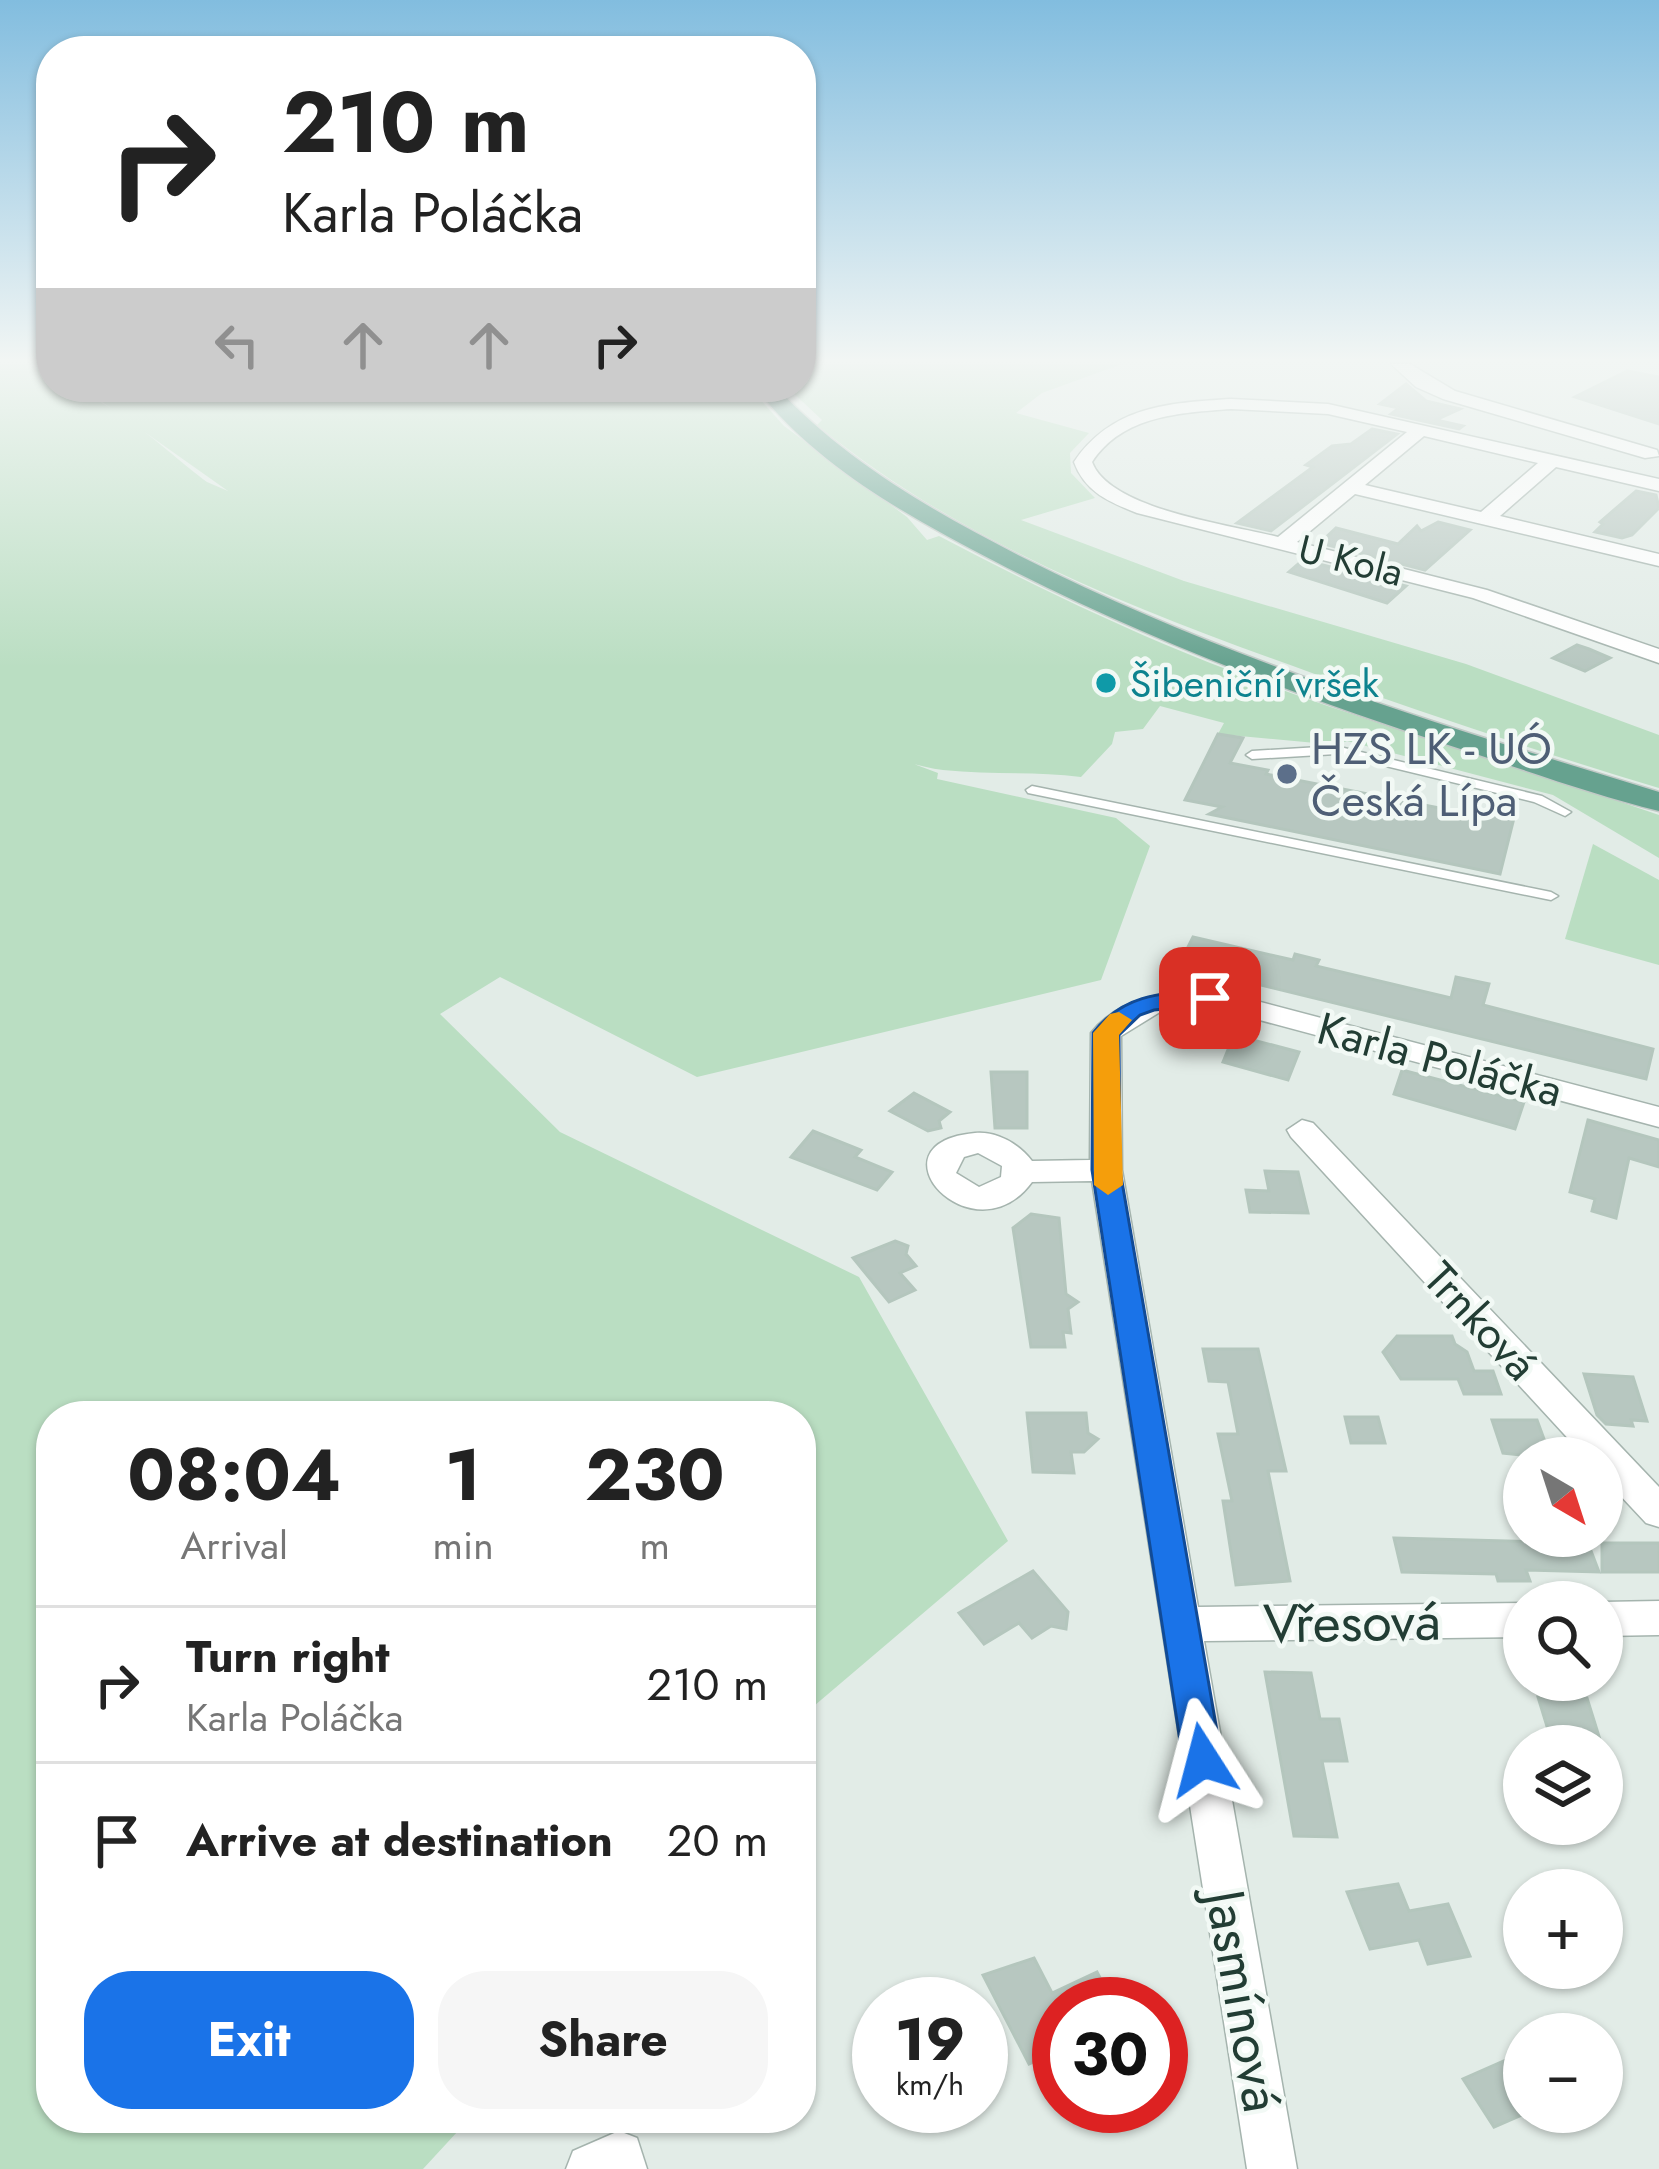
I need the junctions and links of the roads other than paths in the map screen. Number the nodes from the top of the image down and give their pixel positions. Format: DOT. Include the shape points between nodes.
graph roads {
  1 [pos="854,465"];
  2 [pos="1086,465"];
  3 [pos="1378,465"];
  4 [pos="1546,465"];
  5 [pos="1561,465"];
  6 [pos="1637,465"];
  7 [pos="1621,476"];
  8 [pos="1659,485"];
  9 [pos="1351,487"];
  10 [pos="1484,520"];
  11 [pos="1659,531"];
  12 [pos="1283,543"];
  13 [pos="1636,556"];
  14 [pos="1659,560"];
  15 [pos="1659,656"];
  16 [pos="1252,755"];
  17 [pos="1032,790"];
  18 [pos="1659,802"];
  19 [pos="1565,812"];
  20 [pos="1551,896"];
  21 [pos="1150,1002"];
  22 [pos="1659,1118"];
  23 [pos="1302,1130"];
  24 [pos="1106,1170"];
  25 [pos="1020,1172"];
  26 [pos="1659,1512"];
  27 [pos="1659,1618"];
  28 [pos="1623,1619"];
  29 [pos="1503,1620"];
  30 [pos="1180,1624"];
  31 [pos="1272,2169"];
  1 -- 18 [label="main road" via="978,544 1089,600 1287,681"];
  2 -- 12 [label="street, U Kola" via="1086,475 1117,499"];
  3 -- 9 [label="street"];
  4 -- 10 [label="street"];
  5 -- 7 [label="street, U Kola"];
  6 -- 7 [label="street"];
  7 -- 8 [label="street, U Kola"];
  9 -- 10 [label="street, U Kola"];
  9 -- 12 [label="street"];
  10 -- 13 [label="street, U Kola"];
  11 -- 13 [label="street"];
  12 -- 15 [label="street, U Kola" via="1480,594"];
  13 -- 14 [label="street, U Kola"];
  16 -- 19 [label="lane" via="1336,750"];
  17 -- 20 [label="lane"];
  21 -- 22 [label="street, Karla Poláčka" via="1210,998"];
  21 -- 24 [label="street, Jasmínová" via="1106,1033"];
  23 -- 26 [label="street, Trnková"];
  24 -- 25 [label="street"];
  24 -- 30 [label="street, Jasmínová"];
  27 -- 28 [label="street"];
  29 -- 30 [label="street, Vřesová"];
  30 -- 31 [label="street, Jasmínová"];
}
